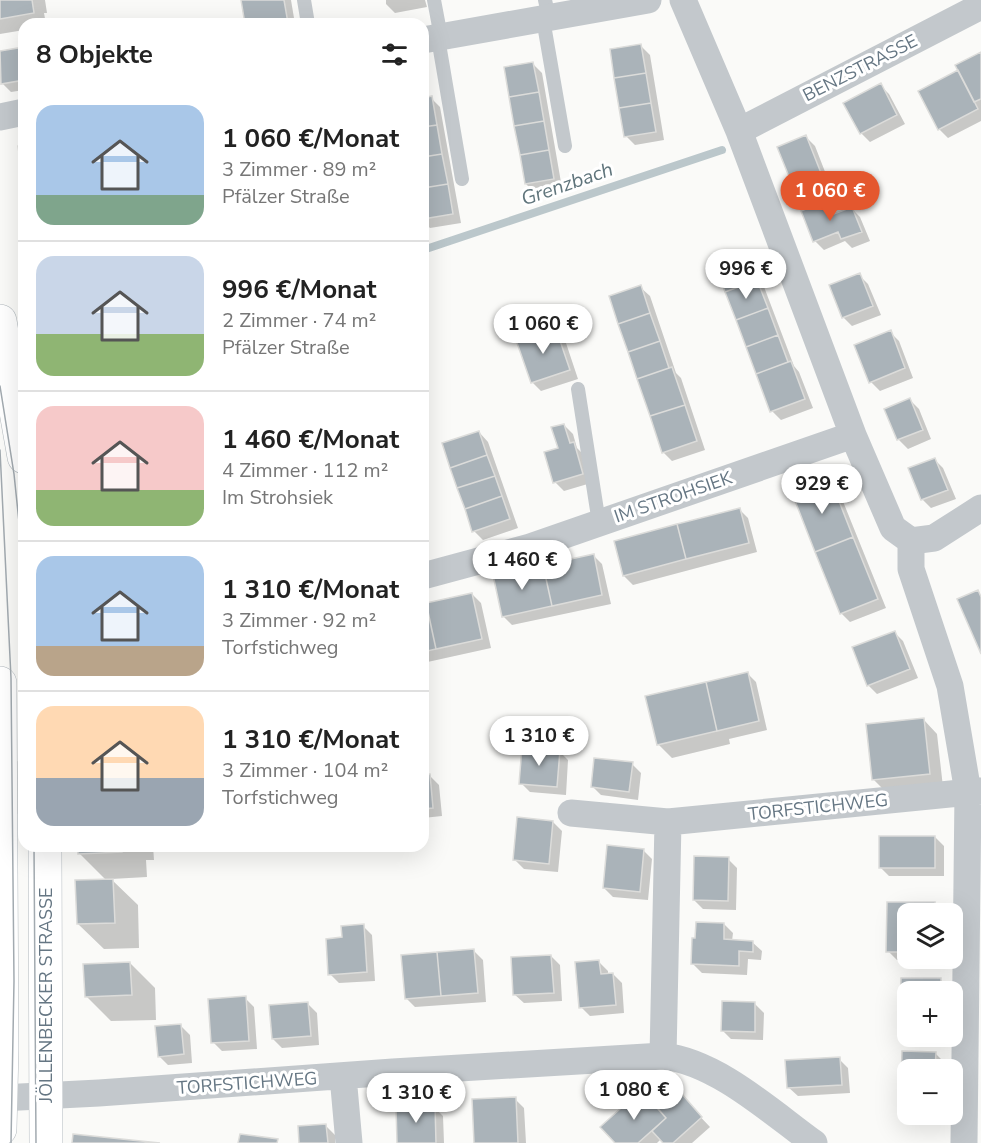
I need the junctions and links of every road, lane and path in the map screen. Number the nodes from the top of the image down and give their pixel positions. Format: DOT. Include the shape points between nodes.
graph roads {
  1 [pos="304,0"];
  2 [pos="434,0"];
  3 [pos="648,0"];
  4 [pos="683,0"];
  5 [pos="981,6"];
  6 [pos="546,12"];
  7 [pos="307,18"];
  8 [pos="434,38"];
  9 [pos="18,113"];
  10 [pos="0,117"];
  11 [pos="739,131"];
  12 [pos="566,146"];
  13 [pos="462,179"];
  14 [pos="0,321"];
  15 [pos="4,361"];
  16 [pos="578,389"];
  17 [pos="18,428"];
  18 [pos="853,435"];
  19 [pos="981,508"];
  20 [pos="599,523"];
  21 [pos="911,541"];
  22 [pos="429,574"];
  23 [pos="0,683"];
  24 [pos="0,692"];
  25 [pos="974,791"];
  26 [pos="571,813"];
  27 [pos="668,822"];
  28 [pos="45,852"];
  29 [pos="663,1056"];
  30 [pos="343,1076"];
  31 [pos="47,1096"];
  32 [pos="1,1108"];
  33 [pos="46,1143"];
  34 [pos="349,1143"];
  35 [pos="814,1143"];
  36 [pos="964,1143"];
  1 -- 7 [label="lane"];
  2 -- 8 [label="lane"];
  3 -- 6 [label="street"];
  4 -- 11 [label="street"];
  5 -- 11 [label="street, BENZSTRASSE"];
  6 -- 8 [label="street"];
  6 -- 12 [label="lane"];
  8 -- 13 [label="lane"];
  9 -- 10 [label="street"];
  11 -- 18 [label="street"];
  14 -- 15 [label="main road"];
  15 -- 17 [label="main road"];
  16 -- 20 [label="lane"];
  18 -- 20 [label="street, IM STROHSIEK"];
  18 -- 21 [label="street" via="892,528"];
  19 -- 21 [label="street" via="934,538"];
  20 -- 22 [label="street, IM STROHSIEK" via="530,547"];
  21 -- 25 [label="street" via="911,569 950,686"];
  23 -- 24 [label="main road"];
  24 -- 32 [label="main road"];
  25 -- 27 [label="street, TORFSTICHWEG"];
  25 -- 36 [label="street"];
  26 -- 27 [label="street, TORFSTICHWEG"];
  27 -- 29 [label="street"];
  28 -- 31 [label="main road, JÖLLENBECKER STRASSE"];
  29 -- 30 [label="street, TORFSTICHWEG"];
  29 -- 35 [label="street, TORFSTICHWEG" via="688,1061 733,1084"];
  30 -- 31 [label="street, TORFSTICHWEG"];
  30 -- 34 [label="street"];
  31 -- 32 [label="street, TORFSTICHWEG"];
  31 -- 33 [label="main road, JÖLLENBECKER STRASSE"];
}
